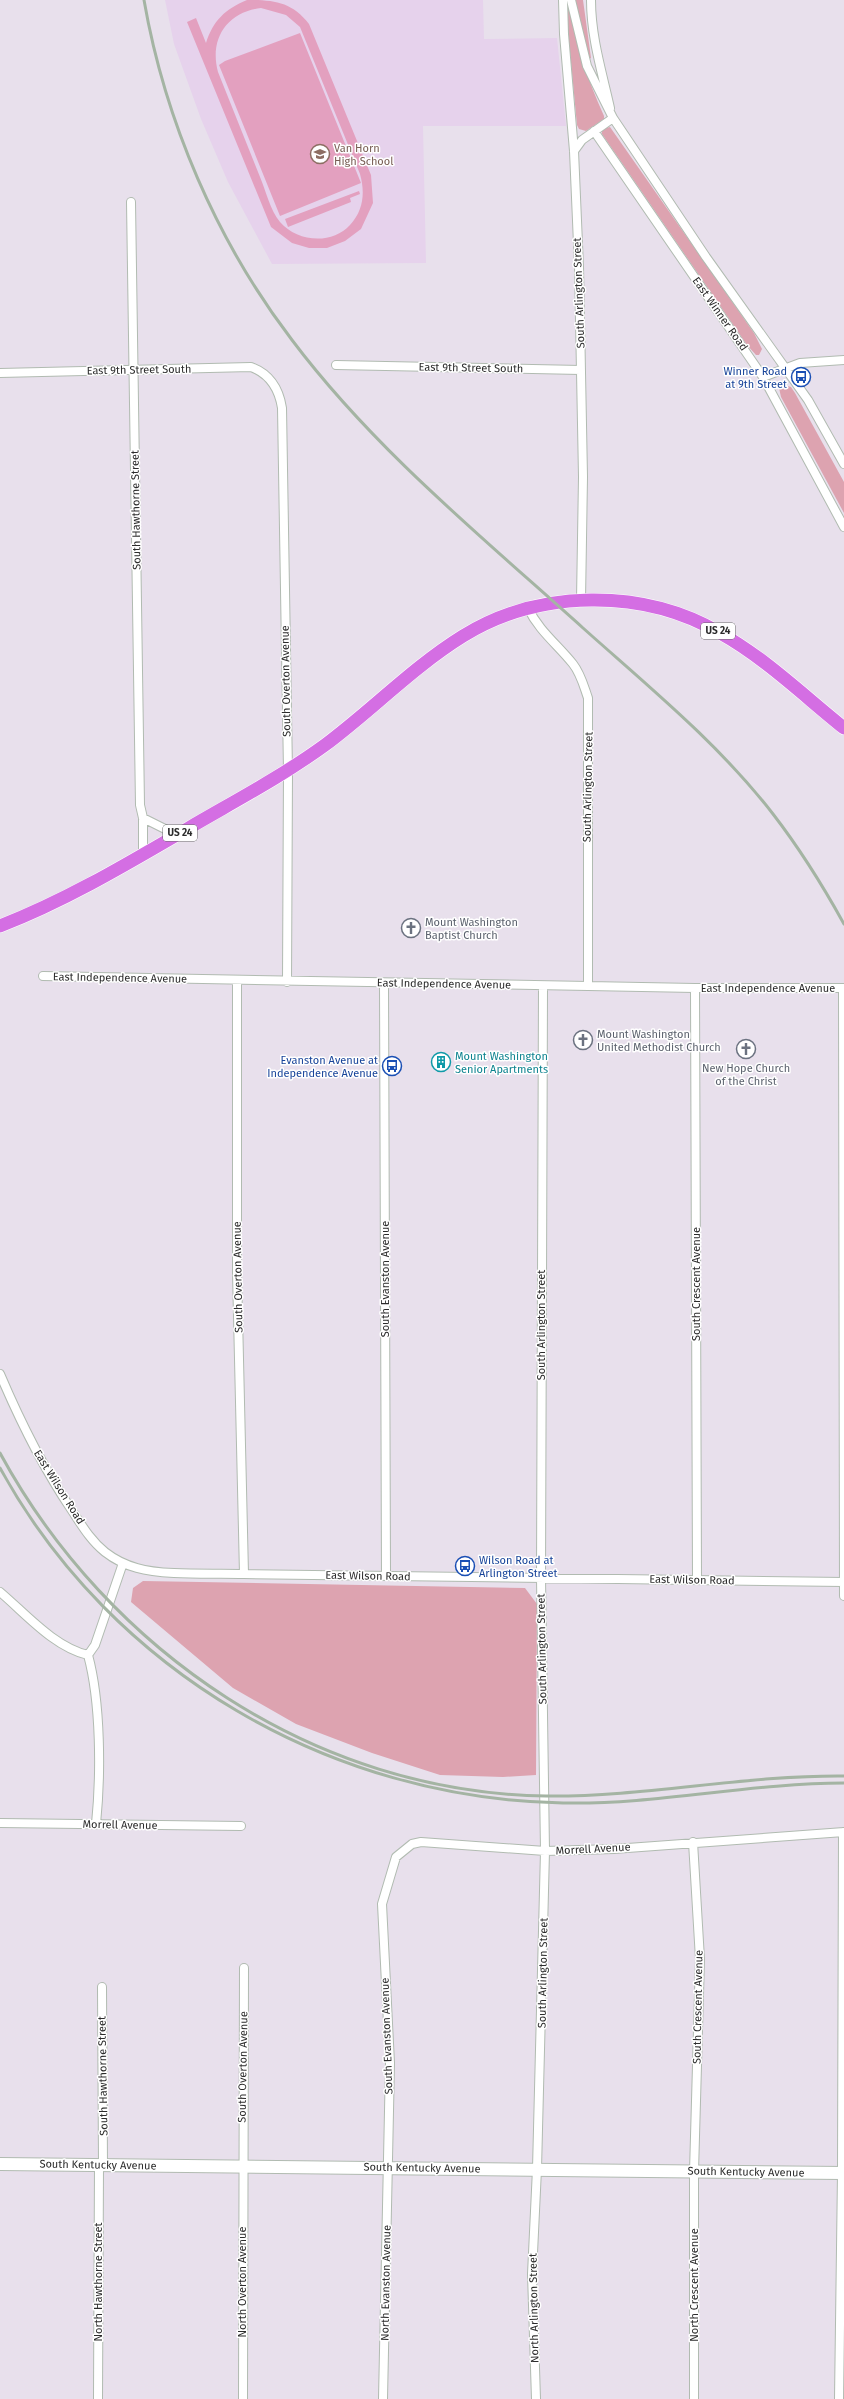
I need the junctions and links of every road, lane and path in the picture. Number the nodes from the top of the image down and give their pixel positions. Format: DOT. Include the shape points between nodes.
graph roads {
  1 [pos="563,0"];
  2 [pos="571,0"];
  3 [pos="591,0"];
  4 [pos="613,118"];
  5 [pos="594,131"];
  6 [pos="574,151"];
  7 [pos="131,202"];
  8 [pos="844,360"];
  9 [pos="336,365"];
  10 [pos="785,367"];
  11 [pos="134,370"];
  12 [pos="581,370"];
  13 [pos="0,373"];
  14 [pos="763,377"];
  15 [pos="272,383"];
  16 [pos="844,464"];
  17 [pos="844,527"];
  18 [pos="581,600"];
  19 [pos="528,608"];
  20 [pos="844,728"];
  21 [pos="288,771"];
  22 [pos="143,818"];
  23 [pos="176,835"];
  24 [pos="143,854"];
  25 [pos="0,926"];
  26 [pos="43,976"];
  27 [pos="237,981"];
  28 [pos="287,982"];
  29 [pos="384,983"];
  30 [pos="543,986"];
  31 [pos="588,986"];
  32 [pos="695,988"];
  33 [pos="844,988"];
  34 [pos="0,1374"];
  35 [pos="123,1563"];
  36 [pos="244,1574"];
  37 [pos="386,1576"];
  38 [pos="541,1578"];
  39 [pos="697,1580"];
  40 [pos="844,1582"];
  41 [pos="0,1592"];
  42 [pos="844,1596"];
  43 [pos="88,1655"];
  44 [pos="0,1823"];
  45 [pos="96,1824"];
  46 [pos="241,1826"];
  47 [pos="843,1832"];
  48 [pos="693,1842"];
  49 [pos="545,1851"];
  50 [pos="382,1904"];
  51 [pos="244,1968"];
  52 [pos="102,1987"];
  53 [pos="0,2164"];
  54 [pos="101,2165"];
  55 [pos="242,2166"];
  56 [pos="389,2168"];
  57 [pos="537,2169"];
  58 [pos="694,2172"];
  59 [pos="843,2173"];
  60 [pos="98,2399"];
  61 [pos="242,2399"];
  62 [pos="383,2399"];
  63 [pos="536,2399"];
  64 [pos="694,2399"];
  65 [pos="839,2399"];
  1 -- 6 [label="street, South Arlington Street"];
  2 -- 4 [label="street, East Winner Road" via="587,66"];
  3 -- 4 [label="street, East Winner Road" via="596,50"];
  4 -- 5 [label="street"];
  4 -- 10 [label="street, East Winner Road" via="706,257"];
  5 -- 6 [label="street" via="582,140"];
  5 -- 14 [label="street, East Winner Road"];
  6 -- 12 [label="street, South Arlington Street"];
  7 -- 11 [label="street, South Hawthorne Street"];
  8 -- 10 [label="street" via="818,360"];
  9 -- 12 [label="street, East 9th Street South"];
  10 -- 14 [label="street"];
  10 -- 16 [label="street, East Winner Road" via="808,400"];
  11 -- 13 [label="street, East 9th Street South"];
  11 -- 15 [label="street, East 9th Street South" via="251,367 262,371"];
  11 -- 22 [label="street, South Hawthorne Street" via="140,805"];
  12 -- 18 [label="street, South Arlington Street"];
  14 -- 17 [label="street, East Winner Road"];
  15 -- 21 [label="street, South Overton Avenue" via="280,396 282,408"];
  18 -- 19 [label="main road, US 24"];
  18 -- 20 [label="main road, US 24" via="619,601 647,606 670,611 704,624 740,645"];
  19 -- 21 [label="main road, US 24" via="481,626 450,644 338,736"];
  19 -- 31 [label="street, South Arlington Street" via="535,624 574,665 588,698"];
  21 -- 23 [label="main road, US 24"];
  21 -- 28 [label="street, South Overton Avenue"];
  22 -- 23 [label="street"];
  22 -- 24 [label="street, South Hawthorne Street"];
  23 -- 24 [label="main road, US 24"];
  24 -- 25 [label="main road, US 24" via="72,893"];
  26 -- 27 [label="street, East Independence Avenue"];
  27 -- 28 [label="street, East Independence Avenue"];
  27 -- 36 [label="street, South Overton Avenue" via="237,1273"];
  28 -- 29 [label="street, East Independence Avenue"];
  29 -- 30 [label="street, East Independence Avenue"];
  29 -- 37 [label="street, South Evanston Avenue"];
  30 -- 31 [label="street, East Independence Avenue"];
  30 -- 38 [label="street, South Arlington Street"];
  31 -- 32 [label="street, East Independence Avenue"];
  32 -- 33 [label="street, East Independence Avenue"];
  32 -- 39 [label="street, South Crescent Avenue"];
  33 -- 40 [label="street"];
  34 -- 35 [label="street, East Wilson Road" via="21,1423 51,1480 89,1536 105,1552"];
  35 -- 36 [label="street, East Wilson Road" via="155,1571"];
  35 -- 43 [label="street" via="96,1645"];
  36 -- 37 [label="street, East Wilson Road"];
  37 -- 38 [label="street, East Wilson Road"];
  38 -- 39 [label="street, East Wilson Road"];
  38 -- 49 [label="street, South Arlington Street"];
  39 -- 40 [label="street, East Wilson Road"];
  40 -- 42 [label="street"];
  41 -- 43 [label="street" via="61,1644"];
  43 -- 45 [label="street" via="93,1672 98,1731"];
  44 -- 45 [label="street, Morrell Avenue"];
  45 -- 46 [label="street, Morrell Avenue"];
  47 -- 48 [label="street, Morrell Avenue"];
  47 -- 59 [label="street"];
  48 -- 49 [label="street, Morrell Avenue" via="614,1849"];
  48 -- 58 [label="street, South Crescent Avenue" via="700,1959"];
  49 -- 50 [label="street, Morrell Avenue" via="417,1842 396,1857"];
  49 -- 57 [label="street, South Arlington Street"];
  50 -- 56 [label="street, South Evanston Avenue" via="390,2063"];
  51 -- 55 [label="street, South Overton Avenue"];
  52 -- 54 [label="street, South Hawthorne Street"];
  53 -- 54 [label="street, South Kentucky Avenue"];
  54 -- 55 [label="street, South Kentucky Avenue"];
  54 -- 60 [label="street, North Hawthorne Street"];
  55 -- 56 [label="street, South Kentucky Avenue"];
  55 -- 61 [label="street, North Overton Avenue"];
  56 -- 57 [label="street, South Kentucky Avenue"];
  56 -- 62 [label="street, North Evanston Avenue"];
  57 -- 58 [label="street, South Kentucky Avenue"];
  57 -- 63 [label="street, North Arlington Street" via="532,2274"];
  58 -- 59 [label="street, South Kentucky Avenue"];
  58 -- 64 [label="street, North Crescent Avenue"];
  59 -- 65 [label="street"];
}
